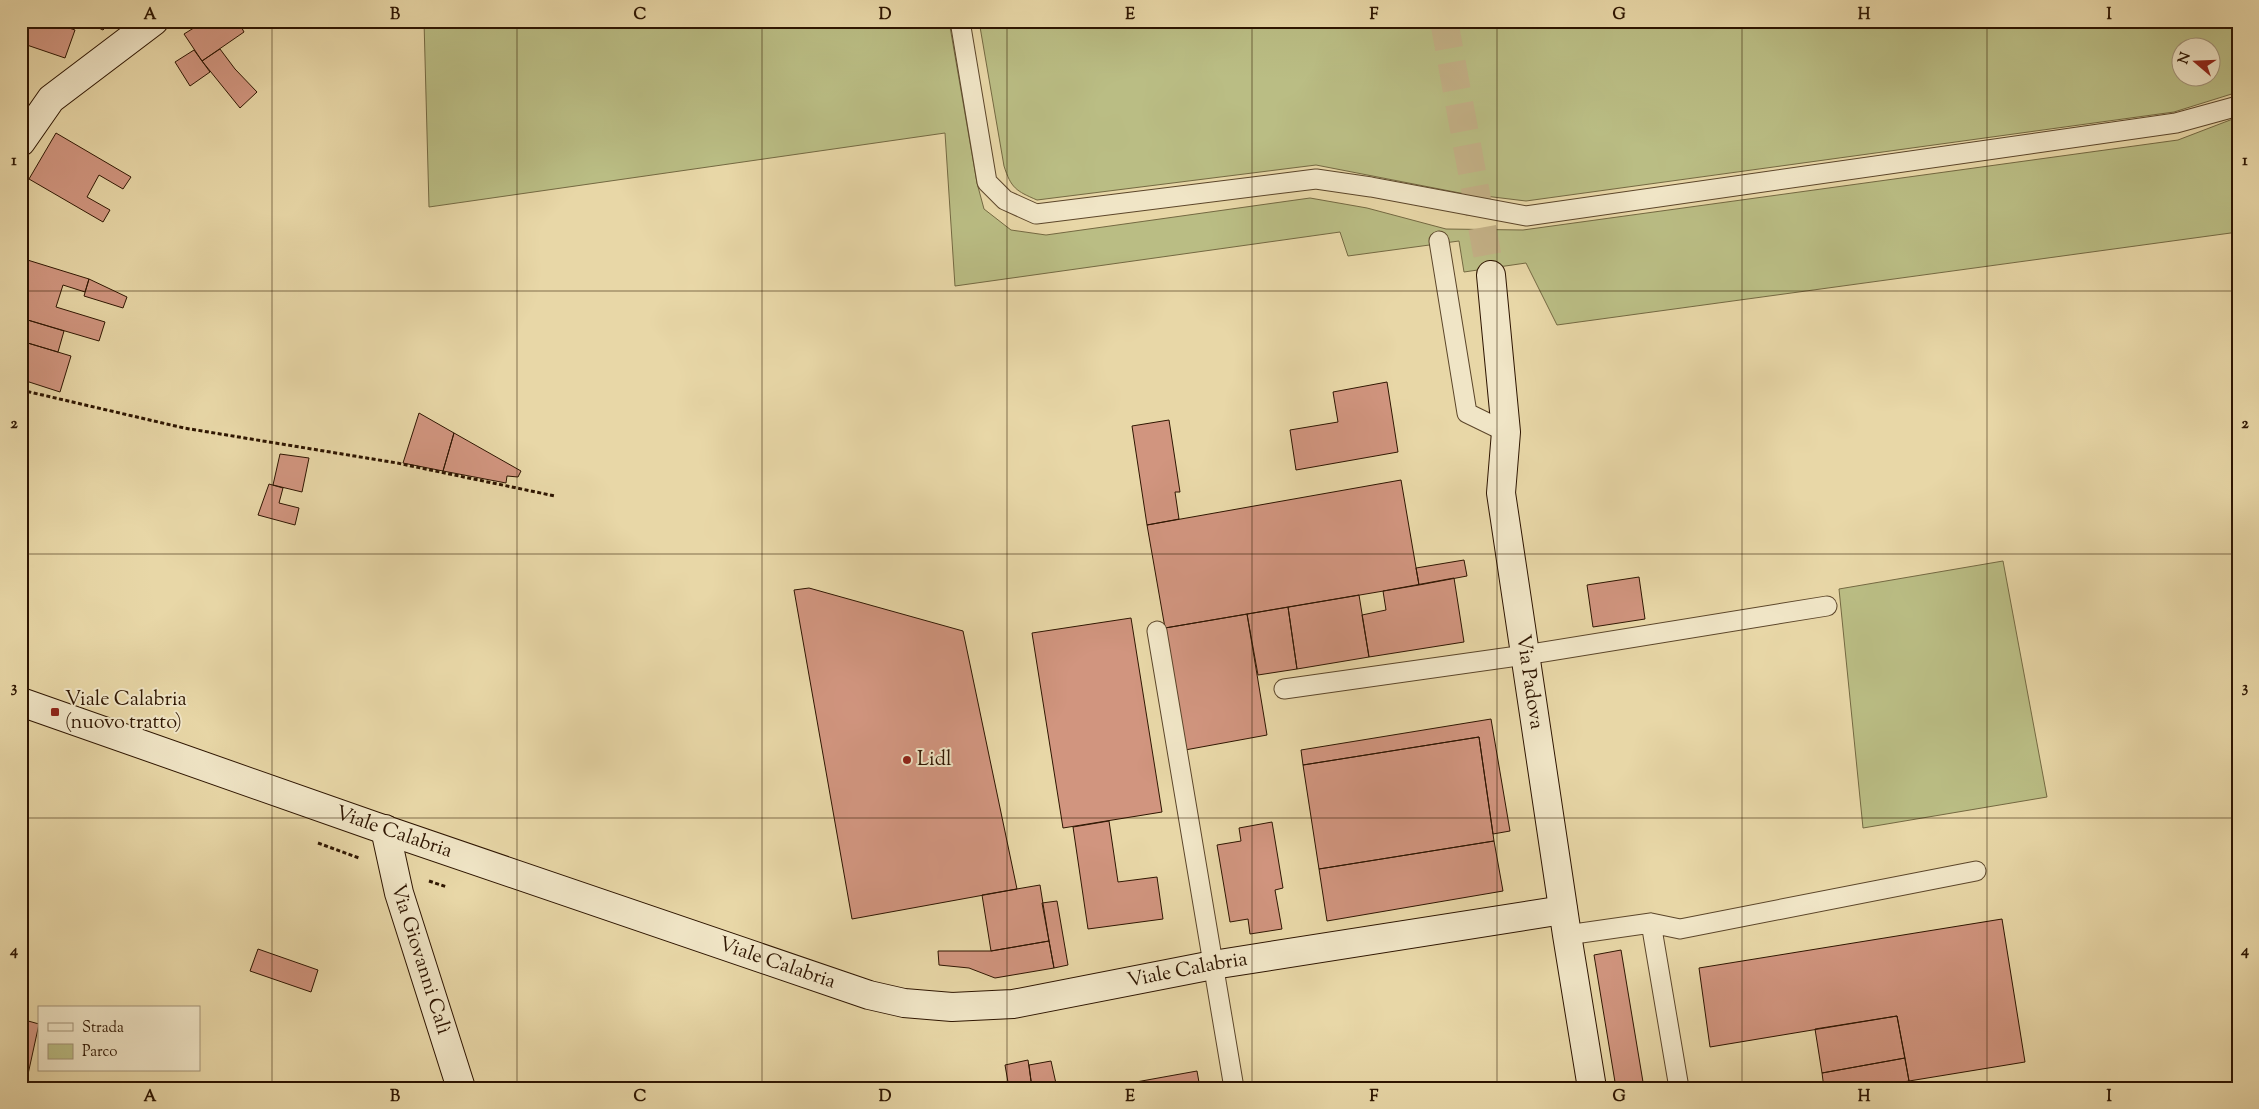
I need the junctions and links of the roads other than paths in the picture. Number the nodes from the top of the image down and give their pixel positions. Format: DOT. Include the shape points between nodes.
graph roads {
  1 [pos="154,21"];
  2 [pos="960,21"];
  3 [pos="2238,106"];
  4 [pos="21,142"];
  5 [pos="1439,241"];
  6 [pos="1491,275"];
  7 [pos="1506,432"];
  8 [pos="1826,606"];
  9 [pos="1157,631"];
  10 [pos="1525,655"];
  11 [pos="1284,689"];
  12 [pos="21,702"];
  13 [pos="385,829"];
  14 [pos="1976,871"];
  15 [pos="1565,922"];
  16 [pos="1650,923"];
  17 [pos="1213,965"];
  18 [pos="461,1088"];
  19 [pos="1234,1088"];
  20 [pos="1592,1088"];
  21 [pos="1679,1088"];
  1 -- 4 [label="main road" via="51,99"];
  2 -- 3 [label="lane" via="987,182 1005,200 1036,214 1316,180 1526,216 2176,122"];
  5 -- 7 [label="lane" via="1467,413"];
  6 -- 7 [label="main road, Via Padova"];
  7 -- 10 [label="main road, Via Padova" via="1501,493"];
  8 -- 10 [label="lane"];
  9 -- 17 [label="lane"];
  10 -- 11 [label="lane"];
  10 -- 15 [label="main road, Via Padova"];
  12 -- 13 [label="main road, Viale Calabria"];
  13 -- 17 [label="main road, Viale Calabria" via="868,995 904,1003 952,1007 1013,1004"];
  13 -- 18 [label="main road, Via Giovanni Calì" via="399,892"];
  14 -- 16 [label="lane" via="1680,928"];
  15 -- 16 [label="lane"];
  15 -- 17 [label="main road, Viale Calabria"];
  15 -- 20 [label="main road, Via Padova"];
  16 -- 21 [label="lane"];
  17 -- 19 [label="lane"];
}
